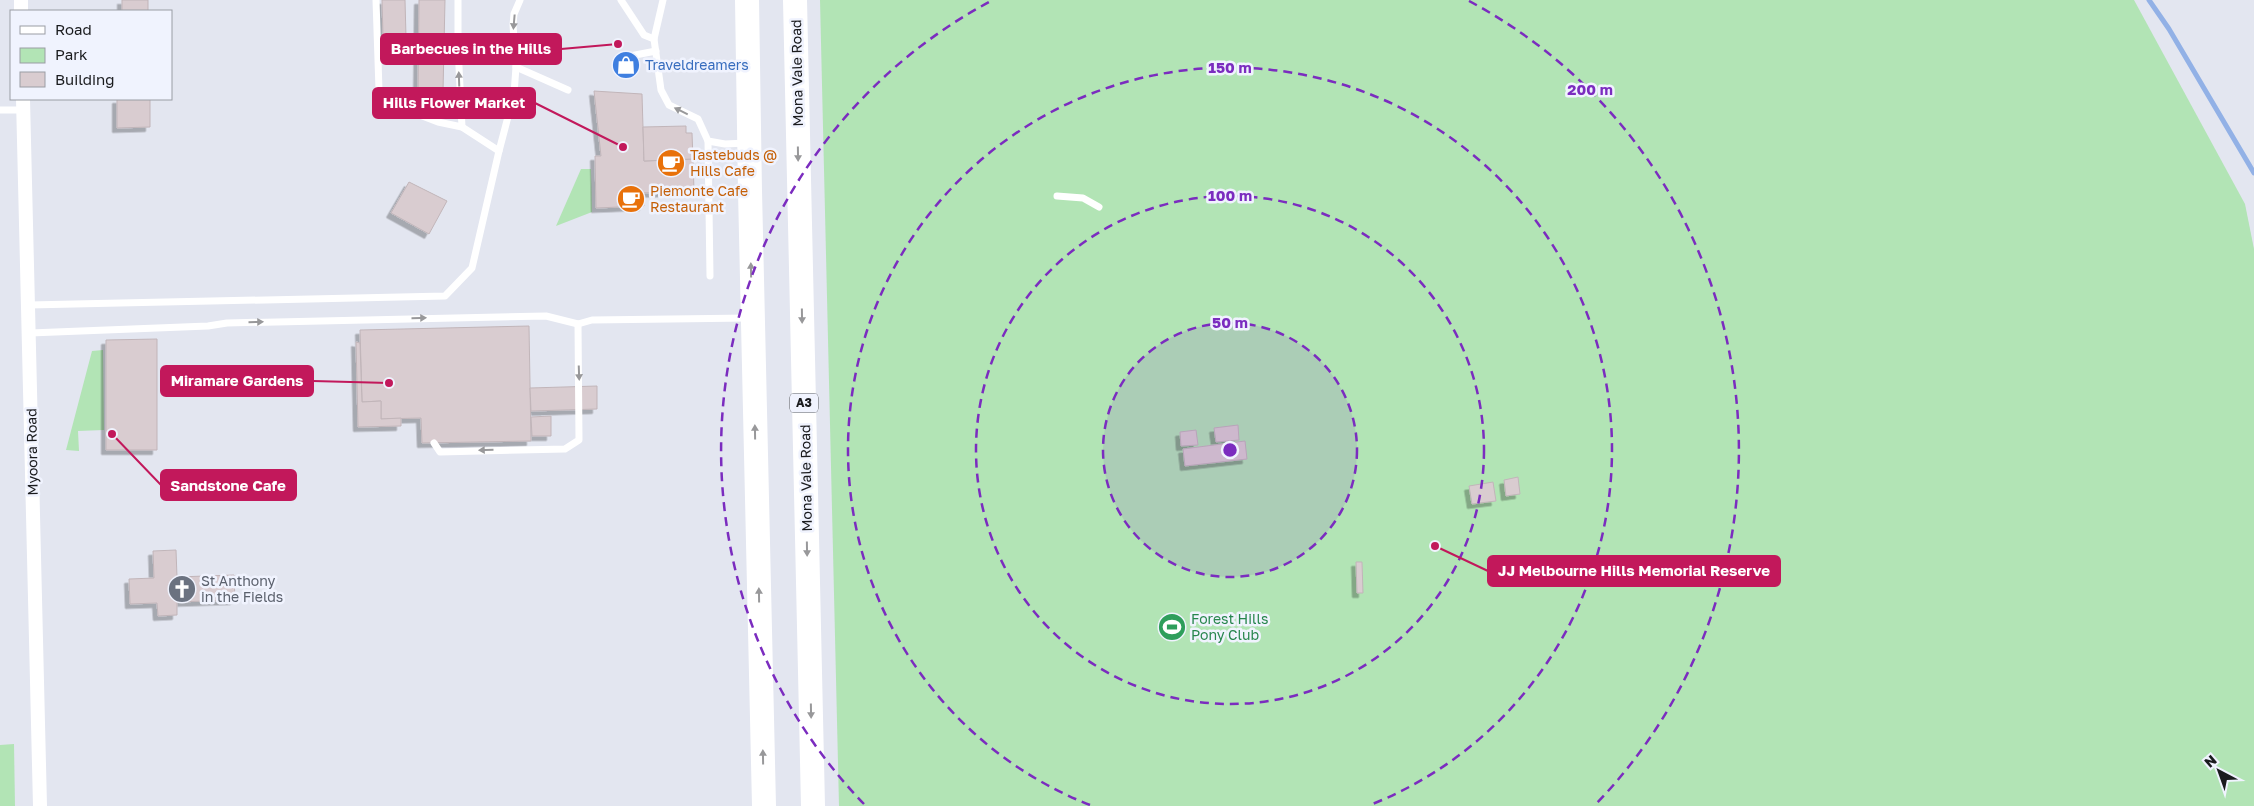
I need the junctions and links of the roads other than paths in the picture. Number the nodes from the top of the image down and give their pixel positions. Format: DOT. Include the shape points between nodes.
graph roads {
  1 [pos="376,0"];
  2 [pos="458,0"];
  3 [pos="520,0"];
  4 [pos="621,0"];
  5 [pos="663,0"];
  6 [pos="747,0"];
  7 [pos="795,0"];
  8 [pos="654,39"];
  9 [pos="514,45"];
  10 [pos="458,47"];
  11 [pos="656,50"];
  12 [pos="630,56"];
  13 [pos="516,67"];
  14 [pos="568,90"];
  15 [pos="23,104"];
  16 [pos="0,110"];
  17 [pos="462,127"];
  18 [pos="708,141"];
  19 [pos="749,143"];
  20 [pos="499,151"];
  21 [pos="1057,196"];
  22 [pos="1100,208"];
  23 [pos="710,276"];
  24 [pos="29,305"];
  25 [pos="752,318"];
  26 [pos="578,324"];
  27 [pos="30,333"];
  28 [pos="434,443"];
  29 [pos="40,806"];
  30 [pos="764,806"];
  31 [pos="813,806"];
  1 -- 17 [label="lane" via="379,90 385,100 438,122"];
  2 -- 10 [label="lane"];
  3 -- 9 [label="lane, one-way" via="513,25"];
  4 -- 8 [label="lane" via="644,35"];
  5 -- 8 [label="lane"];
  6 -- 19 [label="highway"];
  7 -- 31 [label="highway, Mona Vale Road / A3, one-way"];
  8 -- 11 [label="lane"];
  9 -- 10 [label="lane"];
  9 -- 13 [label="lane"];
  17 -- 10 [label="lane, one-way"];
  11 -- 12 [label="lane"];
  18 -- 11 [label="lane, one-way" via="698,119 669,105 661,90"];
  13 -- 14 [label="lane"];
  13 -- 20 [label="lane" via="514,94"];
  15 -- 16 [label="lane"];
  15 -- 24 [label="street, Myoora Road"];
  17 -- 20 [label="lane"];
  18 -- 19 [label="lane"];
  18 -- 23 [label="lane"];
  25 -- 19 [label="highway, one-way"];
  20 -- 24 [label="lane" via="472,268 445,296"];
  21 -- 22 [label="lane" via="1083,198"];
  24 -- 27 [label="street, Myoora Road"];
  25 -- 26 [label="lane" via="592,320"];
  30 -- 25 [label="highway, one-way"];
  27 -- 26 [label="lane, one-way" via="227,323 546,316"];
  26 -- 28 [label="lane, one-way" via="579,440 564,449 440,452"];
  27 -- 29 [label="street, Myoora Road"];
}
